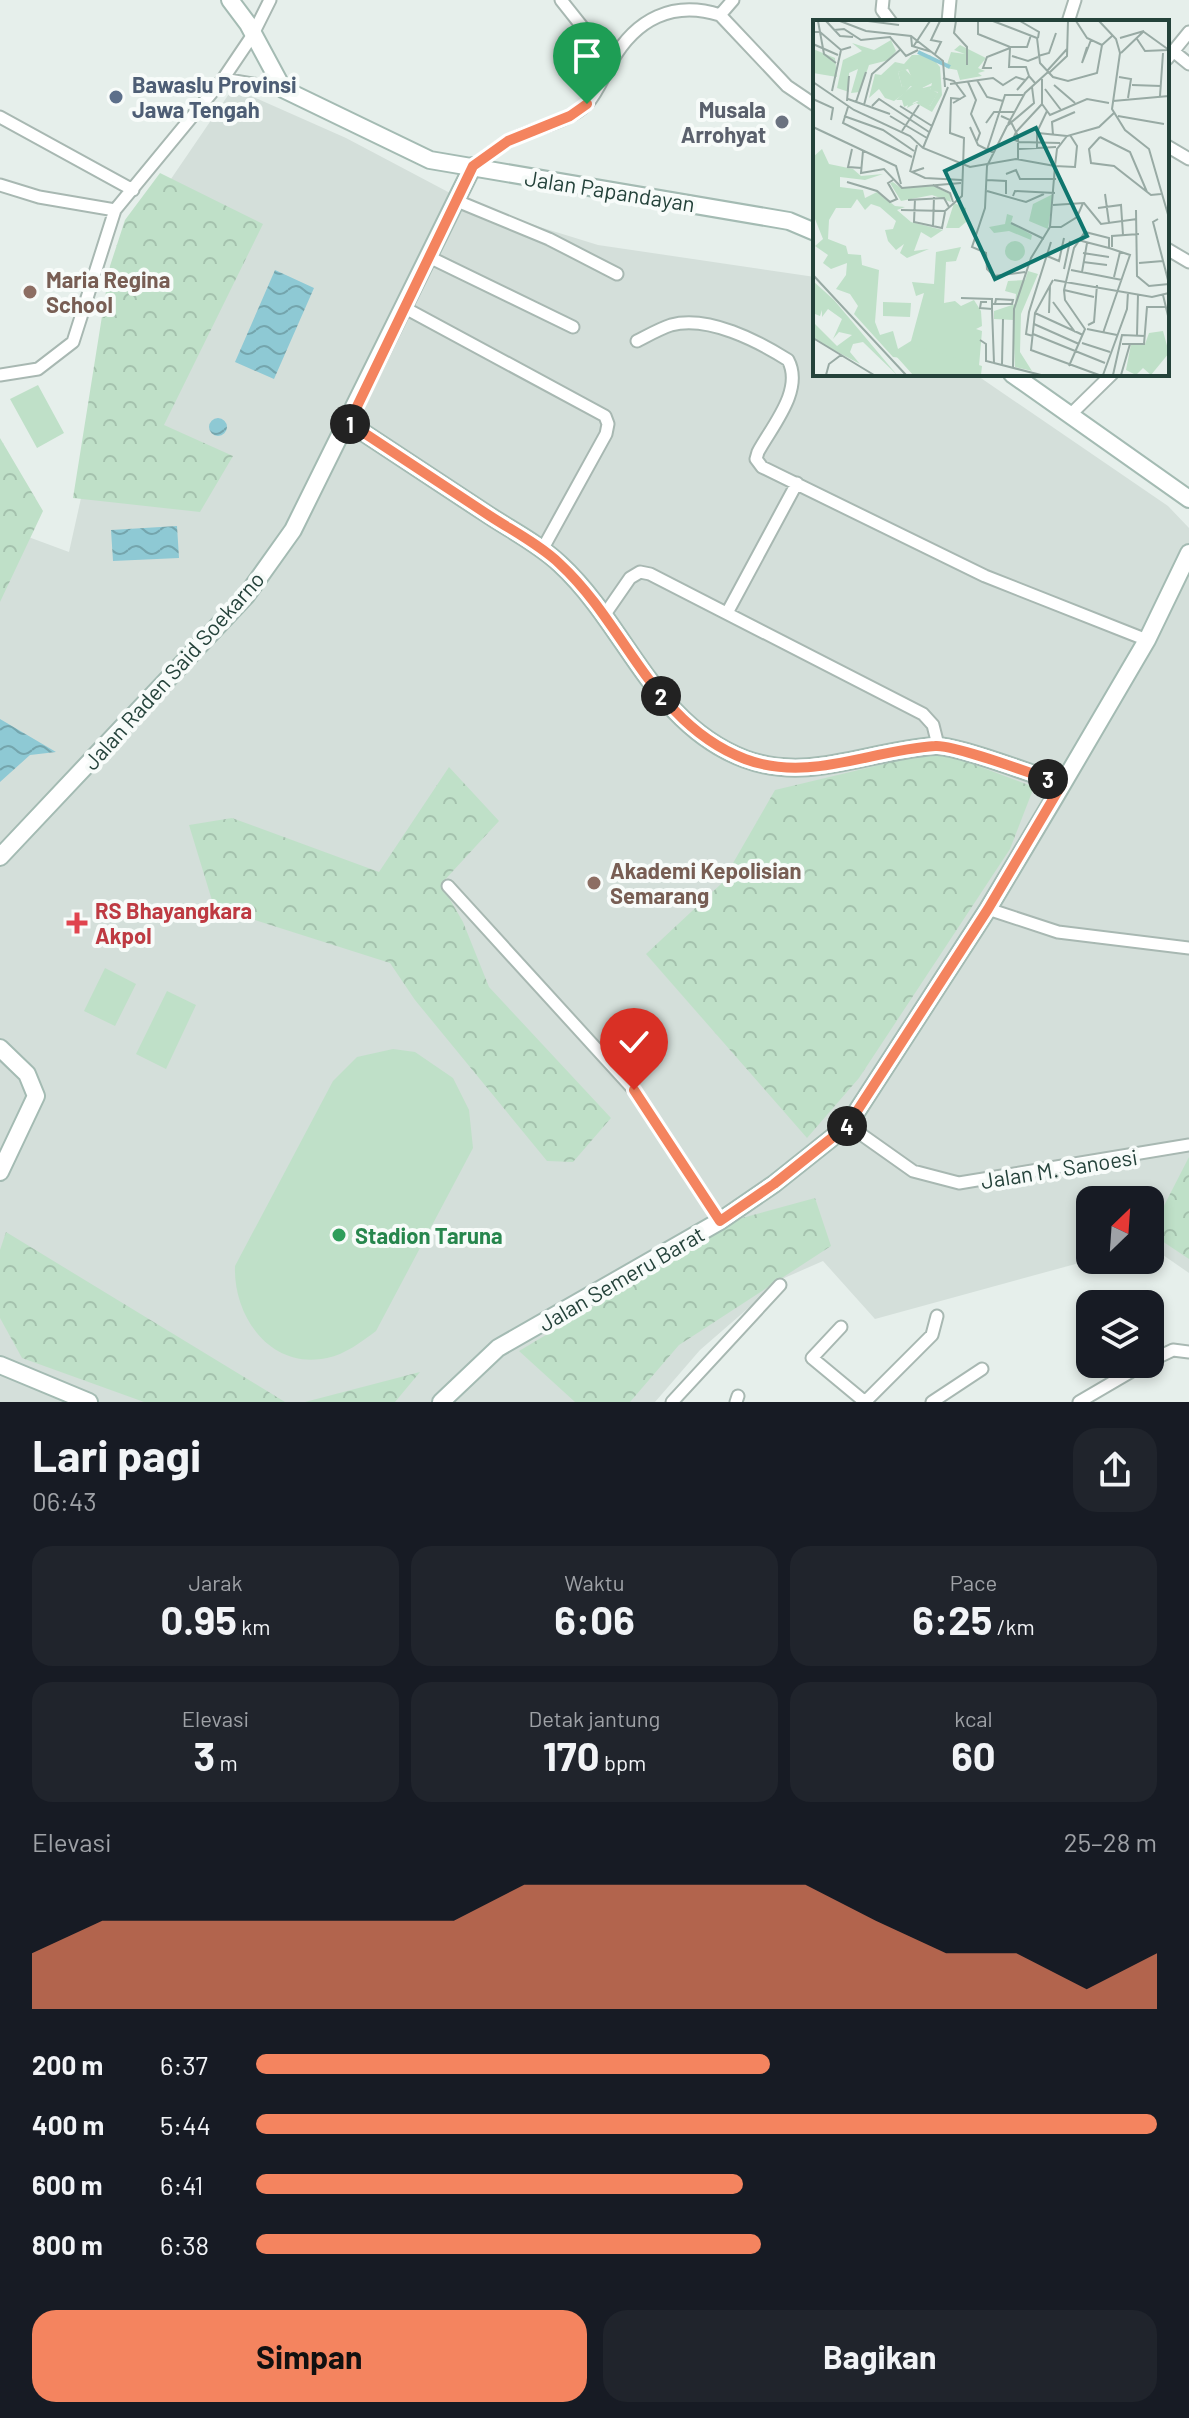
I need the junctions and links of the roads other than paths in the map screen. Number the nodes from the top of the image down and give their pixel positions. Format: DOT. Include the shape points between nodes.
graph roads {
  1 [pos="230,0"];
  2 [pos="270,0"];
  3 [pos="561,0"];
  4 [pos="733,0"];
  5 [pos="883,0"];
  6 [pos="950,0"];
  7 [pos="1075,0"];
  8 [pos="720,15"];
  9 [pos="890,20"];
  10 [pos="948,20"];
  11 [pos="1069,20"];
  12 [pos="1189,32"];
  13 [pos="252,36"];
  14 [pos="1170,55"];
  15 [pos="611,63"];
  16 [pos="1189,64"];
  17 [pos="223,79"];
  18 [pos="283,89"];
  19 [pos="813,104"];
  20 [pos="0,117"];
  21 [pos="1169,147"];
  22 [pos="1189,159"];
  23 [pos="473,166"];
  24 [pos="0,185"];
  25 [pos="133,190"];
  26 [pos="457,201"];
  27 [pos="115,210"];
  28 [pos="813,231"];
  29 [pos="1169,250"];
  30 [pos="429,257"];
  31 [pos="1189,262"];
  32 [pos="617,274"];
  33 [pos="405,308"];
  34 [pos="573,327"];
  35 [pos="637,341"];
  36 [pos="0,375"];
  37 [pos="1015,376"];
  38 [pos="1110,376"];
  39 [pos="1069,416"];
  40 [pos="349,423"];
  41 [pos="797,483"];
  42 [pos="1189,499"];
  43 [pos="542,550"];
  44 [pos="1189,553"];
  45 [pos="727,613"];
  46 [pos="603,617"];
  47 [pos="1147,640"];
  48 [pos="938,745"];
  49 [pos="1062,784"];
  50 [pos="0,857"];
  51 [pos="448,886"];
  52 [pos="988,909"];
  53 [pos="1189,948"];
  54 [pos="0,1048"];
  55 [pos="848,1125"];
  56 [pos="1189,1145"];
  57 [pos="0,1172"];
  58 [pos="720,1221"];
  59 [pos="780,1285"];
  60 [pos="937,1316"];
  61 [pos="841,1327"];
  62 [pos="1189,1352"];
  63 [pos="1164,1354"];
  64 [pos="1,1369"];
  65 [pos="982,1369"];
  66 [pos="1120,1378"];
  67 [pos="89,1402"];
  68 [pos="441,1402"];
  69 [pos="672,1402"];
  70 [pos="865,1402"];
  71 [pos="932,1402"];
  72 [pos="1080,1402"];
  1 -- 13 [label="street"];
  2 -- 13 [label="street"];
  3 -- 15 [label="street"];
  4 -- 8 [label="street"];
  5 -- 9 [label="street" via="882,10"];
  6 -- 10 [label="street"];
  7 -- 11 [label="street"];
  8 -- 15 [label="street" via="674,8 639,26"];
  8 -- 19 [label="street" via="787,86"];
  12 -- 14 [label="street"];
  13 -- 17 [label="street"];
  13 -- 18 [label="street"];
  14 -- 16 [label="street"];
  15 -- 23 [label="street" via="587,104 508,141"];
  17 -- 18 [label="street"];
  17 -- 25 [label="street"];
  18 -- 23 [label="street, Jalan Papandayan" via="430,160"];
  20 -- 25 [label="street"];
  21 -- 22 [label="street"];
  23 -- 26 [label="street, Jalan Raden Said Soekarno"];
  23 -- 28 [label="street, Jalan Papandayan" via="789,221"];
  24 -- 27 [label="street"];
  25 -- 27 [label="street"];
  26 -- 30 [label="street, Jalan Raden Said Soekarno"];
  26 -- 32 [label="street"];
  27 -- 36 [label="street" via="73,342 38,369"];
  29 -- 31 [label="street"];
  30 -- 33 [label="street, Jalan Raden Said Soekarno"];
  30 -- 34 [label="street"];
  33 -- 40 [label="street, Jalan Raden Said Soekarno"];
  33 -- 43 [label="street" via="605,416 606,434"];
  35 -- 41 [label="street" via="672,325 707,325 788,360 793,369 791,392 756,459"];
  37 -- 39 [label="street"];
  38 -- 39 [label="street"];
  39 -- 42 [label="street"];
  40 -- 43 [label="street"];
  40 -- 50 [label="street, Jalan Raden Said Soekarno" via="293,530 246,596"];
  41 -- 45 [label="street"];
  41 -- 47 [label="street" via="985,576"];
  43 -- 46 [label="street" via="561,564"];
  44 -- 47 [label="street, Jalan Semeru Barat"];
  45 -- 46 [label="street" via="640,572"];
  45 -- 48 [label="street" via="923,714 933,725"];
  46 -- 48 [label="street" via="679,717 714,745 747,760 786,769 818,768"];
  47 -- 49 [label="street, Jalan Semeru Barat"];
  48 -- 49 [label="street"];
  49 -- 52 [label="street, Jalan Semeru Barat"];
  51 -- 58 [label="street" via="634,1090"];
  52 -- 53 [label="street" via="1058,932"];
  52 -- 55 [label="street, Jalan Semeru Barat"];
  54 -- 57 [label="street" via="27,1074 36,1096"];
  55 -- 56 [label="street, Jalan M. Sanoesi" via="913,1171 959,1183"];
  55 -- 58 [label="street, Jalan Semeru Barat"];
  58 -- 68 [label="street, Jalan Semeru Barat" via="498,1348"];
  59 -- 69 [label="street"];
  60 -- 70 [label="street" via="932,1335"];
  61 -- 70 [label="street" via="812,1358"];
  62 -- 63 [label="street"];
  64 -- 67 [label="street"];
  65 -- 71 [label="street"];
  66 -- 72 [label="street"];
}
